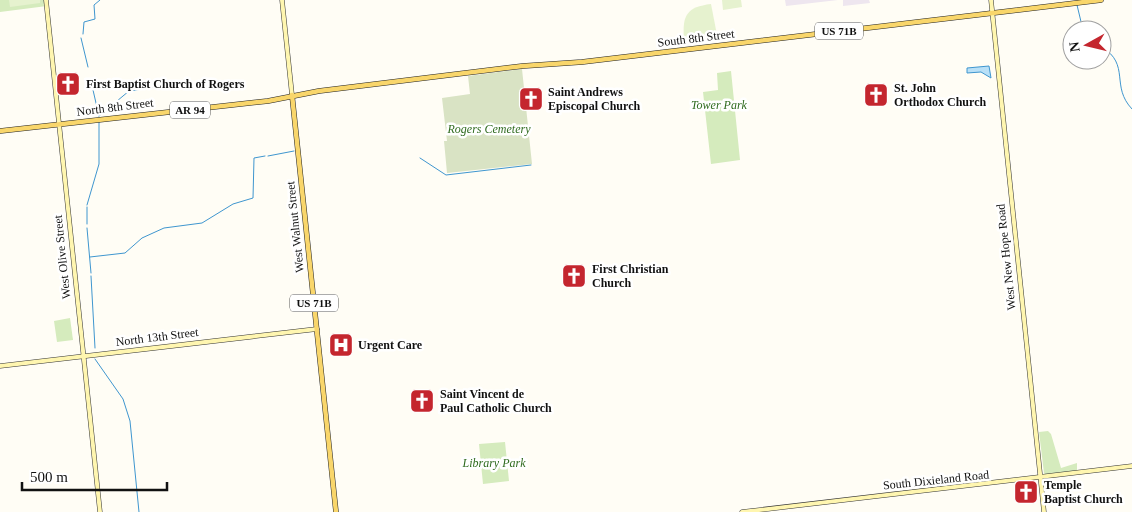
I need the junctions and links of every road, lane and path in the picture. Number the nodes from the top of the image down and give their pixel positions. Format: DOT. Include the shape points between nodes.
graph roads {
  1 [pos="46,0"];
  2 [pos="282,0"];
  3 [pos="991,0"];
  4 [pos="1101,0"];
  5 [pos="992,13"];
  6 [pos="301,93"];
  7 [pos="292,95"];
  8 [pos="282,98"];
  9 [pos="293,103"];
  10 [pos="295,122"];
  11 [pos="58,124"];
  12 [pos="0,131"];
  13 [pos="317,329"];
  14 [pos="82,356"];
  15 [pos="0,366"];
  16 [pos="1132,466"];
  17 [pos="1041,478"];
  18 [pos="100,512"];
  19 [pos="336,512"];
  20 [pos="742,512"];
  21 [pos="1044,512"];
  1 -- 11 [label="main road, West Olive Street"];
  2 -- 7 [label="main road, West Walnut Street"];
  3 -- 5 [label="main road, West New Hope Road"];
  4 -- 5 [label="main road, South 8th Street / US 71B"];
  5 -- 6 [label="main road, South 8th Street / US 71B"];
  5 -- 17 [label="main road, West New Hope Road"];
  6 -- 7 [label="main road, South 8th Street / US 71B"];
  6 -- 10 [label="main road, US 71B" via="295,101"];
  7 -- 8 [label="main road, North 8th Street / AR 94"];
  7 -- 9 [label="main road, West Walnut Street / US 71B"];
  8 -- 9 [label="main road"];
  8 -- 11 [label="main road, North 8th Street / AR 94"];
  9 -- 10 [label="main road, West Walnut Street / US 71B"];
  10 -- 13 [label="main road, West Walnut Street / US 71B"];
  11 -- 12 [label="main road, North 8th Street / AR 94"];
  11 -- 14 [label="main road, West Olive Street"];
  13 -- 14 [label="main road, North 13th Street"];
  13 -- 19 [label="main road, West Walnut Street / US 71B"];
  14 -- 15 [label="main road, North 13th Street"];
  14 -- 18 [label="main road, West Olive Street"];
  16 -- 17 [label="main road, South Dixieland Road"];
  17 -- 20 [label="main road, South Dixieland Road"];
  17 -- 21 [label="main road, West New Hope Road"];
}
